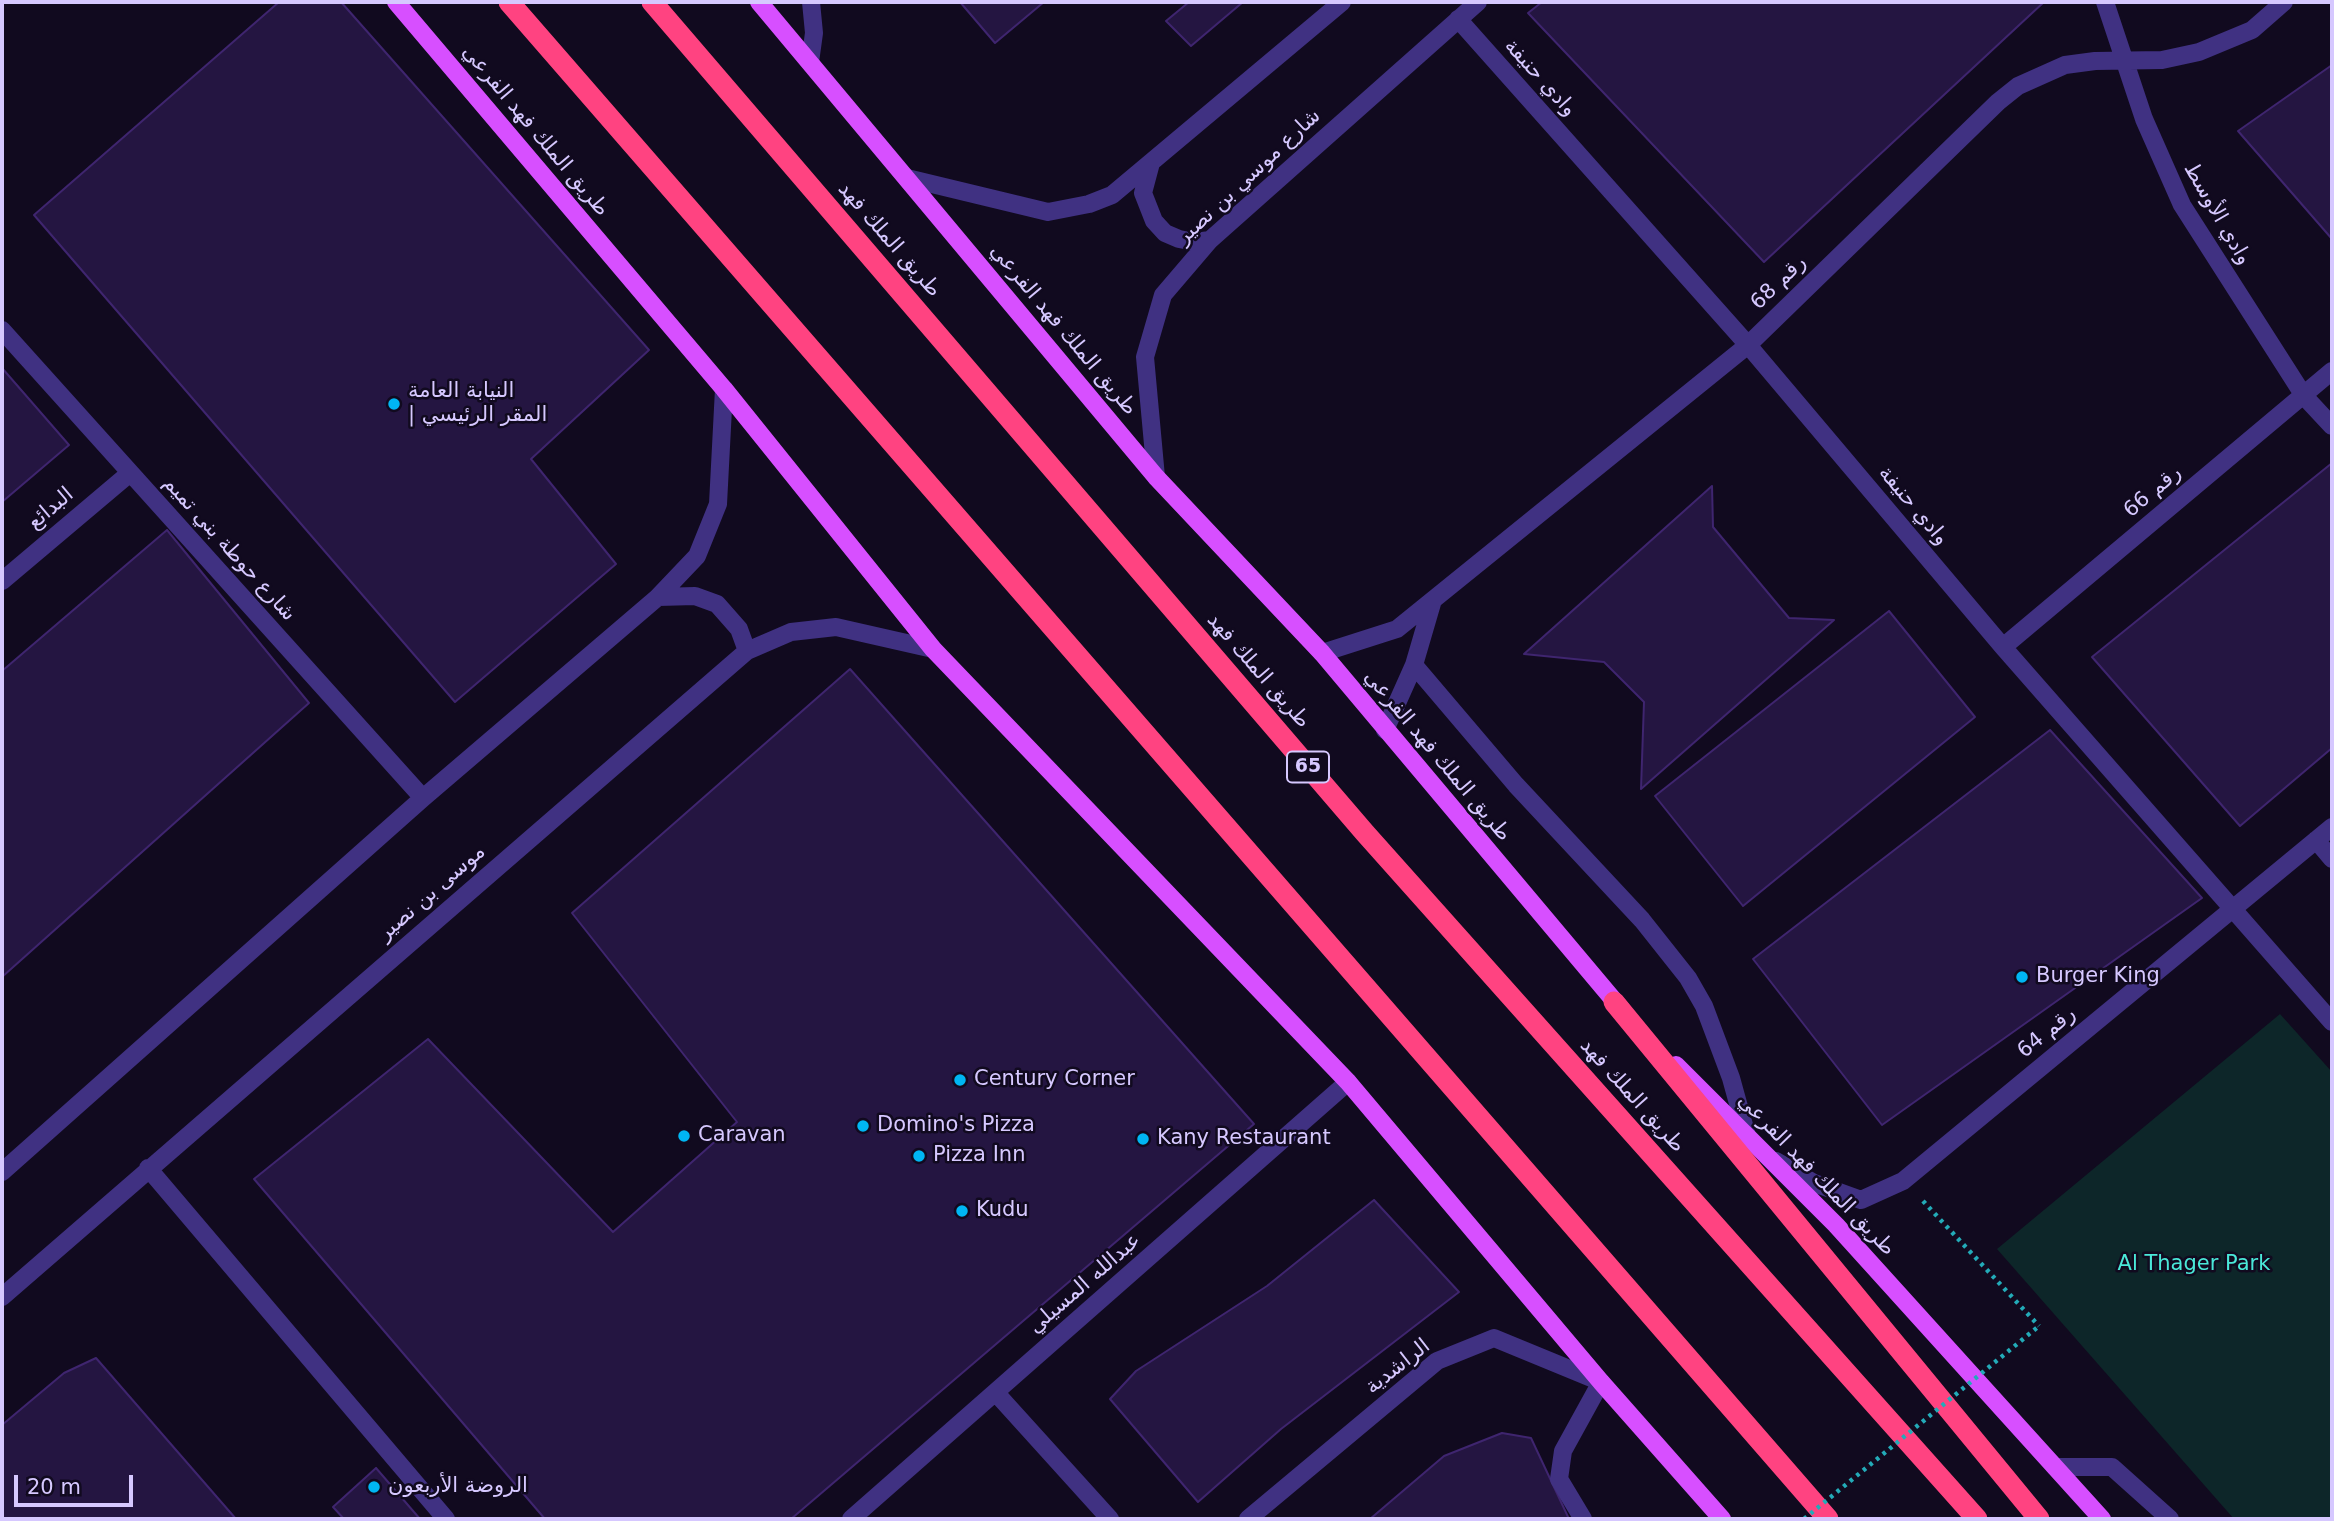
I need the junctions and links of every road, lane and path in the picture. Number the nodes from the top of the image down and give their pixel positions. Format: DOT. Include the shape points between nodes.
graph roads {
  1 [pos="396,2"];
  2 [pos="509,2"];
  3 [pos="652,2"];
  4 [pos="811,2"];
  5 [pos="1342,2"];
  6 [pos="1478,2"];
  7 [pos="2105,2"];
  8 [pos="2284,2"];
  9 [pos="762,3"];
  10 [pos="1458,19"];
  11 [pos="810,62"];
  12 [pos="2125,62"];
  13 [pos="1151,163"];
  14 [pos="907,178"];
  15 [pos="1210,240"];
  16 [pos="2,330"];
  17 [pos="1748,345"];
  18 [pos="2332,372"];
  19 [pos="724,389"];
  20 [pos="2304,396"];
  21 [pos="2332,426"];
  22 [pos="130,473"];
  23 [pos="1156,477"];
  24 [pos="2,581"];
  25 [pos="658,597"];
  26 [pos="1433,600"];
  27 [pos="2003,647"];
  28 [pos="933,649"];
  29 [pos="747,651"];
  30 [pos="1322,653"];
  31 [pos="1414,665"];
  32 [pos="1385,730"];
  33 [pos="423,798"];
  34 [pos="2332,827"];
  35 [pos="2316,841"];
  36 [pos="2332,859"];
  37 [pos="2233,910"];
  38 [pos="1614,1002"];
  39 [pos="2332,1023"];
  40 [pos="1348,1082"];
  41 [pos="1747,1136"];
  42 [pos="1770,1158"];
  43 [pos="148,1168"];
  44 [pos="2,1172"];
  45 [pos="1903,1181"];
  46 [pos="2,1297"];
  47 [pos="1601,1382"];
  48 [pos="996,1393"];
  49 [pos="2055,1467"];
  50 [pos="446,1519"];
  51 [pos="851,1519"];
  52 [pos="1110,1519"];
  53 [pos="1248,1519"];
  54 [pos="1583,1519"];
  55 [pos="1722,1519"];
  56 [pos="1804,1519"];
  57 [pos="1828,1519"];
  58 [pos="1977,1519"];
  59 [pos="2039,1519"];
  60 [pos="2102,1519"];
  61 [pos="2170,1519"];
  1 -- 19 [label="main road, طريق الملك فهد الفرعي"];
  2 -- 57 [label="highway"];
  3 -- 58 [label="highway, طريق الملك فهد / 65" via="1365,833"];
  4 -- 11 [label="street" via="814,33"];
  5 -- 13 [label="street"];
  6 -- 10 [label="street, شارع موسي بن نصير"];
  7 -- 12 [label="street, وادي الأوسط"];
  8 -- 12 [label="street, رقم 68" via="2252,30 2226,43 2162,60"];
  9 -- 11 [label="main road, طريق الملك فهد الفرعي"];
  10 -- 15 [label="street, شارع موسي بن نصير"];
  10 -- 17 [label="street, وادي حنيفة"];
  11 -- 14 [label="main road, طريق الملك فهد الفرعي"];
  12 -- 17 [label="street, رقم 68" via="2065,65 2018,86"];
  12 -- 20 [label="street, وادي الأوسط" via="2182,205"];
  13 -- 14 [label="street" via="1112,195 1048,212"];
  13 -- 15 [label="street" via="1143,193 1154,221 1179,239"];
  14 -- 23 [label="main road, طريق الملك فهد الفرعي"];
  15 -- 23 [label="street, شارع موسي بن نصير" via="1163,295 1144,357"];
  16 -- 22 [label="street, شارع حوطة بني تميم"];
  17 -- 26 [label="street, رقم 68"];
  17 -- 27 [label="street, وادي حنيفة"];
  18 -- 20 [label="street, رقم 66"];
  19 -- 25 [label="street" via="718,504 697,556"];
  19 -- 28 [label="main road, طريق الملك فهد الفرعي"];
  20 -- 21 [label="street, وادي الأوسط"];
  20 -- 27 [label="street, رقم 66"];
  22 -- 24 [label="street, البدائع"];
  22 -- 33 [label="street, شارع حوطة بني تميم"];
  23 -- 30 [label="main road, طريق الملك فهد الفرعي"];
  25 -- 29 [label="street" via="695,596 718,604 739,628"];
  25 -- 33 [label="street"];
  26 -- 30 [label="street, رقم 68" via="1397,629"];
  26 -- 31 [label="street"];
  27 -- 37 [label="street, وادي حنيفة"];
  28 -- 29 [label="street, موسى بن نصير" via="836,627 791,632"];
  28 -- 40 [label="main road, طريق الملك فهد الفرعي"];
  29 -- 43 [label="street, موسى بن نصير"];
  30 -- 32 [label="main road, طريق الملك فهد الفرعي"];
  31 -- 32 [label="street"];
  31 -- 41 [label="street" via="1516,785 1642,920 1688,978 1704,1006 1731,1078"];
  32 -- 38 [label="main road, طريق الملك فهد الفرعي"];
  33 -- 44 [label="street"];
  34 -- 35 [label="street, رقم 64"];
  35 -- 36 [label="street"];
  35 -- 37 [label="street, رقم 64"];
  37 -- 39 [label="street, وادي حنيفة"];
  37 -- 45 [label="street, رقم 64"];
  38 -- 41 [label="main road, طريق الملك فهد الفرعي"];
  38 -- 59 [label="highway"];
  40 -- 47 [label="main road, طريق الملك فهد الفرعي"];
  40 -- 48 [label="street, عبدالله المسيلي"];
  41 -- 42 [label="main road, طريق الملك فهد الفرعي"];
  42 -- 45 [label="street, رقم 64" via="1814,1183 1861,1200"];
  42 -- 49 [label="main road, طريق الملك فهد الفرعي"];
  43 -- 46 [label="street, موسى بن نصير"];
  43 -- 50 [label="street"];
  45 -- 56 [label="path, bridge" via="2039,1326"];
  47 -- 53 [label="street, الراشدية" via="1494,1338 1437,1360"];
  47 -- 54 [label="street" via="1563,1451 1559,1479"];
  47 -- 55 [label="main road, طريق الملك فهد الفرعي"];
  48 -- 51 [label="street, عبدالله المسيلي"];
  48 -- 52 [label="street"];
  49 -- 60 [label="main road, طريق الملك فهد الفرعي"];
  49 -- 61 [label="street" via="2112,1467"];
}
